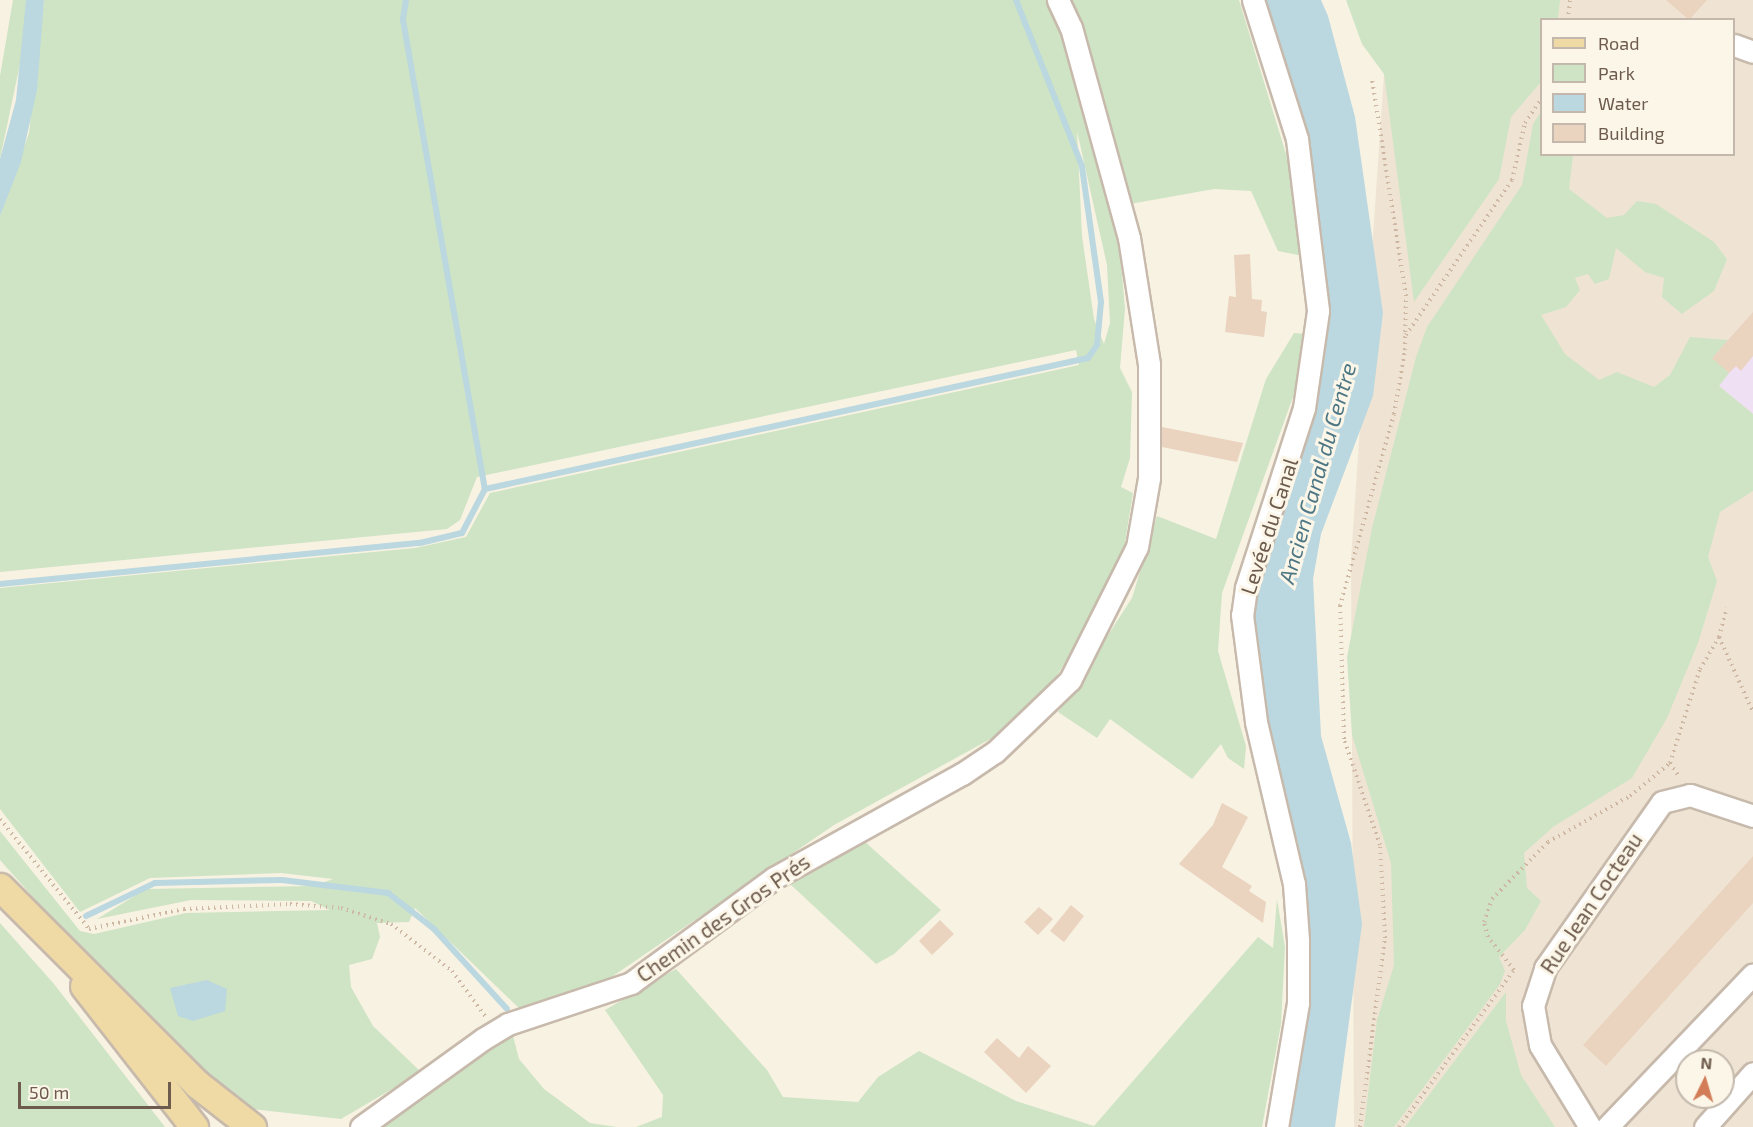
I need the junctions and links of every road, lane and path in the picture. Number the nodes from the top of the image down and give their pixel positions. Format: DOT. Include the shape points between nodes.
graph roads {
  1 [pos="1059,0"];
  2 [pos="1253,0"];
  3 [pos="1570,0"];
  4 [pos="1568,18"];
  5 [pos="1735,45"];
  6 [pos="1753,52"];
  7 [pos="1372,80"];
  8 [pos="1540,101"];
  9 [pos="1405,335"];
  10 [pos="1727,608"];
  11 [pos="1719,637"];
  12 [pos="1753,712"];
  13 [pos="1753,816"];
  14 [pos="0,819"];
  15 [pos="0,887"];
  16 [pos="65,957"];
  17 [pos="1753,974"];
  18 [pos="494,1032"];
  19 [pos="1753,1073"];
  20 [pos="194,1127"];
  21 [pos="252,1127"];
  22 [pos="361,1127"];
  23 [pos="1277,1127"];
  24 [pos="1360,1127"];
  25 [pos="1399,1127"];
  26 [pos="1590,1127"];
  27 [pos="1607,1127"];
  28 [pos="1705,1127"];
  1 -- 18 [label="street, Chemin des Gros Prés" via="1071,28 1129,238 1149,364 1149,478 1137,547 1113,603 1070,680 1018,730 916,802 774,878 631,983"];
  2 -- 23 [label="street, Levée du Canal" via="1297,139 1317,311 1304,408 1246,588 1242,615 1256,722 1294,884 1298,940 1298,1003"];
  3 -- 4 [label="path"];
  5 -- 6 [label="street"];
  7 -- 9 [label="path" via="1406,296"];
  8 -- 9 [label="path" via="1525,123 1512,180"];
  9 -- 24 [label="path" via="1394,414 1340,606 1344,739 1380,845 1385,938"];
  10 -- 11 [label="path"];
  11 -- 12 [label="path"];
  11 -- 25 [label="path" via="1700,669 1670,763 1630,796 1548,842 1492,899 1484,922 1488,937 1514,970"];
  13 -- 26 [label="street, Rue Jean Cocteau" via="1697,796 1662,802 1545,968 1533,1006 1540,1045"];
  14 -- 18 [label="path" via="77,920 89,929 184,909 290,904 340,908 392,924 452,971"];
  15 -- 16 [label="main road"];
  16 -- 20 [label="main road" via="107,1022"];
  16 -- 21 [label="main road" via="222,1107"];
  17 -- 27 [label="street"];
  18 -- 22 [label="street, Chemin des Gros Prés"];
  19 -- 28 [label="street"];
}
